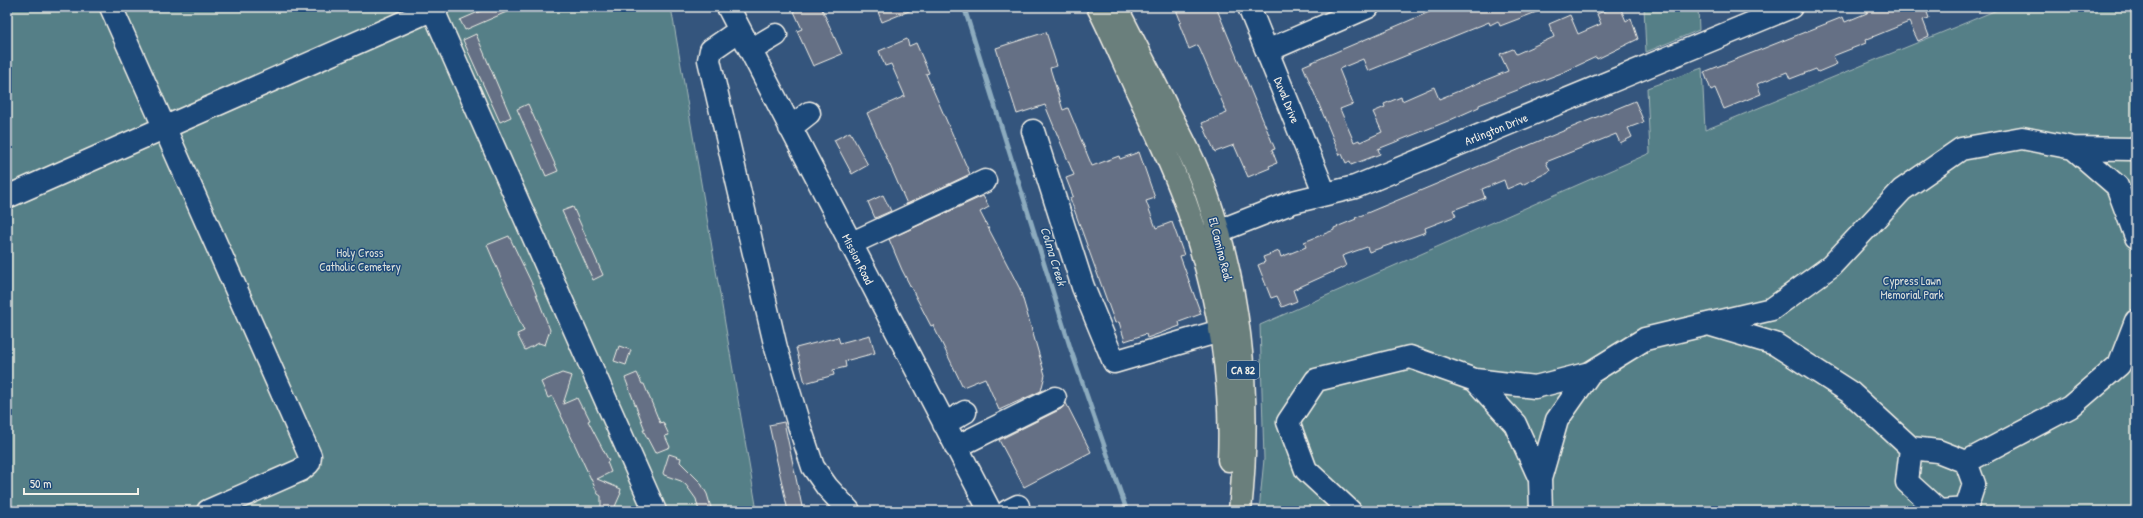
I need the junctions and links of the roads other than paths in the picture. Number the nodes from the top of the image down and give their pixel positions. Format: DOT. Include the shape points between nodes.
graph roads {
  1 [pos="111,7"];
  2 [pos="728,7"];
  3 [pos="1098,7"];
  4 [pos="1116,7"];
  5 [pos="1249,7"];
  6 [pos="1368,7"];
  7 [pos="1791,7"];
  8 [pos="435,9"];
  9 [pos="740,30"];
  10 [pos="776,35"];
  11 [pos="751,50"];
  12 [pos="1266,51"];
  13 [pos="809,113"];
  14 [pos="165,127"];
  15 [pos="790,128"];
  16 [pos="1033,132"];
  17 [pos="2136,146"];
  18 [pos="2073,148"];
  19 [pos="985,181"];
  20 [pos="1325,194"];
  21 [pos="7,198"];
  22 [pos="1218,231"];
  23 [pos="2136,237"];
  24 [pos="1198,239"];
  25 [pos="850,244"];
  26 [pos="2136,321"];
  27 [pos="1708,324"];
  28 [pos="1220,331"];
  29 [pos="2127,363"];
  30 [pos="1590,373"];
  31 [pos="1475,380"];
  32 [pos="1055,398"];
  33 [pos="965,412"];
  34 [pos="944,424"];
  35 [pos="956,448"];
  36 [pos="1912,448"];
  37 [pos="1966,462"];
  38 [pos="1540,479"];
  39 [pos="1966,510"];
  40 [pos="208,511"];
  41 [pos="655,511"];
  42 [pos="850,511"];
  43 [pos="990,511"];
  44 [pos="1225,511"];
  45 [pos="1240,511"];
  46 [pos="1350,511"];
  47 [pos="1541,511"];
  1 -- 14 [label="street"];
  2 -- 9 [label="street, Mission Road"];
  3 -- 24 [label="main road, El Camino Real / CA 82" via="1170,163"];
  4 -- 22 [label="main road, El Camino Real / CA 82" via="1191,156 1207,194"];
  5 -- 12 [label="street, Duval Drive"];
  6 -- 12 [label="street"];
  7 -- 20 [label="street, Arlington Drive" via="1355,187"];
  8 -- 14 [label="street"];
  8 -- 41 [label="street"];
  9 -- 11 [label="street, Mission Road"];
  9 -- 42 [label="street" via="711,50 709,60 776,348 799,425 813,466 827,487"];
  10 -- 11 [label="street"];
  11 -- 15 [label="street, Mission Road"];
  12 -- 20 [label="street, Duval Drive"];
  13 -- 15 [label="street"];
  14 -- 21 [label="street"];
  14 -- 40 [label="street" via="310,456 309,463 301,470"];
  15 -- 25 [label="street, Mission Road"];
  16 -- 28 [label="street" via="1083,287 1114,362"];
  17 -- 18 [label="street"];
  18 -- 23 [label="street" via="2117,186"];
  18 -- 27 [label="street" via="2022,138 1961,149 1902,190 1831,266 1772,309"];
  19 -- 25 [label="street"];
  20 -- 22 [label="street, Arlington Drive" via="1293,202"];
  22 -- 24 [label="street, Arlington Drive"];
  22 -- 45 [label="main road, El Camino Real / CA 82" via="1237,316 1243,369 1244,442"];
  24 -- 28 [label="main road, El Camino Real / CA 82"];
  25 -- 34 [label="street, Mission Road"];
  26 -- 29 [label="street"];
  27 -- 30 [label="street" via="1645,339"];
  27 -- 36 [label="street" via="1775,344 1851,393"];
  28 -- 44 [label="main road, El Camino Real / CA 82" via="1229,414"];
  29 -- 37 [label="street" via="2070,407"];
  30 -- 31 [label="street" via="1534,387"];
  30 -- 38 [label="street" via="1557,420"];
  31 -- 38 [label="street" via="1515,424"];
  31 -- 46 [label="street" via="1410,358 1316,380 1288,422 1306,470"];
  32 -- 35 [label="street"];
  33 -- 34 [label="street"];
  34 -- 35 [label="street, Mission Road"];
  35 -- 43 [label="street, Mission Road"];
  36 -- 37 [label="street" via="1938,451"];
  36 -- 39 [label="street" via="1907,482 1939,511"];
  37 -- 39 [label="street" via="1974,484"];
  38 -- 47 [label="street"];
}
